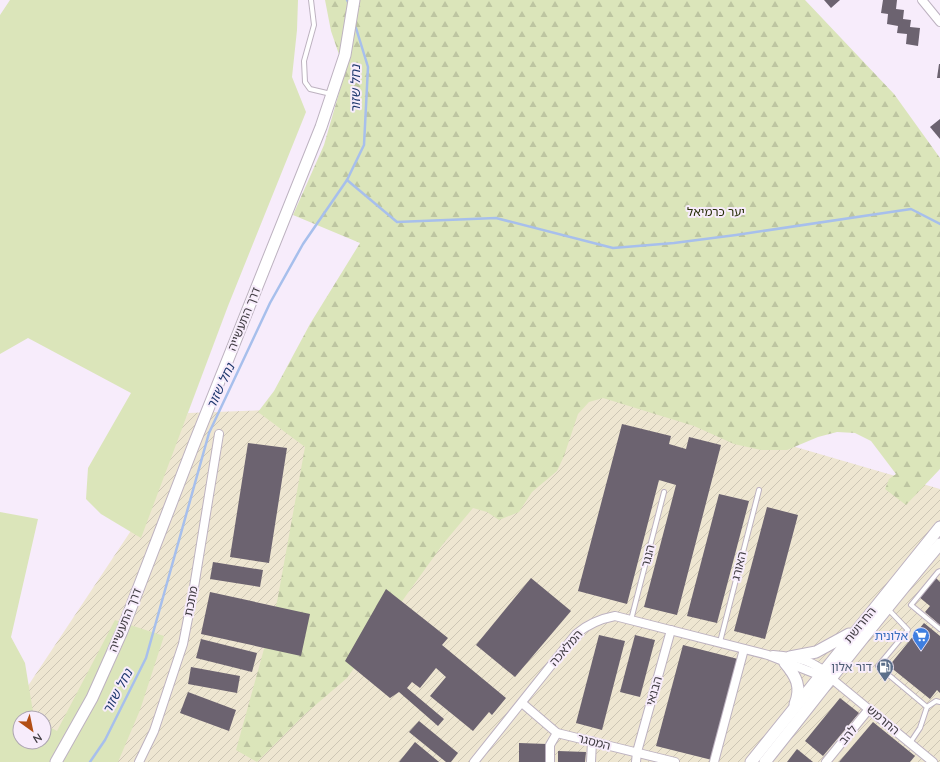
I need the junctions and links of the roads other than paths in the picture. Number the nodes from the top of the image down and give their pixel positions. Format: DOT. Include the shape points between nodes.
graph roads {
  1 [pos="312,0"];
  2 [pos="354,0"];
  3 [pos="922,0"];
  4 [pos="940,22"];
  5 [pos="332,95"];
  6 [pos="219,434"];
  7 [pos="759,490"];
  8 [pos="664,492"];
  9 [pos="940,527"];
  10 [pos="940,544"];
  11 [pos="940,571"];
  12 [pos="887,607"];
  13 [pos="631,620"];
  14 [pos="857,628"];
  15 [pos="940,629"];
  16 [pos="671,630"];
  17 [pos="720,642"];
  18 [pos="744,649"];
  19 [pos="788,660"];
  20 [pos="822,673"];
  21 [pos="832,679"];
  22 [pos="940,702"];
  23 [pos="522,703"];
  24 [pos="928,707"];
  25 [pos="793,709"];
  26 [pos="869,709"];
  27 [pos="557,733"];
  28 [pos="592,741"];
  29 [pos="910,743"];
  30 [pos="637,752"];
  31 [pos="927,760"];
  32 [pos="56,762"];
  33 [pos="139,762"];
  34 [pos="474,762"];
  35 [pos="550,762"];
  36 [pos="591,762"];
  37 [pos="636,762"];
  38 [pos="675,762"];
  39 [pos="714,762"];
  40 [pos="751,762"];
  41 [pos="765,762"];
  42 [pos="826,762"];
  1 -- 5 [label="lane" via="314,25 304,61 305,82 310,89"];
  2 -- 5 [label="street, דרך התעשייה" via="345,55"];
  3 -- 4 [label="street"];
  5 -- 32 [label="street, דרך התעשייה" via="122,631 92,698"];
  6 -- 33 [label="street, מתכת" via="183,644 154,731"];
  7 -- 17 [label="lane, האורג"];
  8 -- 13 [label="lane, הנגר"];
  9 -- 14 [label="street, החרושת"];
  10 -- 12 [label="street, החרושת"];
  11 -- 15 [label="lane" via="911,604"];
  12 -- 21 [label="street, החרושת"];
  12 -- 24 [label="lane" via="908,630 878,666"];
  13 -- 16 [label="street, המלאכה"];
  13 -- 23 [label="street, המלאכה" via="615,616 585,627 576,634"];
  14 -- 19 [label="street" via="816,652"];
  14 -- 20 [label="street, החרושת"];
  16 -- 17 [label="street, המלאכה"];
  16 -- 30 [label="street, הבנאי"];
  17 -- 18 [label="street, המלאכה"];
  18 -- 19 [label="street, המלאכה"];
  18 -- 39 [label="street"];
  19 -- 20 [label="street, המלאכה" via="814,663"];
  19 -- 25 [label="street" via="799,686"];
  20 -- 21 [label="street, המלאכה"];
  20 -- 25 [label="street, החרושת"];
  21 -- 26 [label="street, החרמש"];
  21 -- 41 [label="street, החרושת"];
  22 -- 24 [label="lane" via="936,701"];
  23 -- 27 [label="street, המסגר"];
  23 -- 34 [label="street, המלאכה"];
  24 -- 29 [label="lane" via="920,728"];
  25 -- 40 [label="street, החרושת"];
  26 -- 29 [label="street, החרמש"];
  26 -- 42 [label="street, להב"];
  27 -- 28 [label="street, המסגר"];
  27 -- 35 [label="street" via="550,745"];
  28 -- 30 [label="street, המסגר"];
  28 -- 36 [label="street"];
  29 -- 31 [label="street, החרמש"];
  30 -- 37 [label="street, הבנאי"];
  30 -- 38 [label="street, המסגר"];
}
